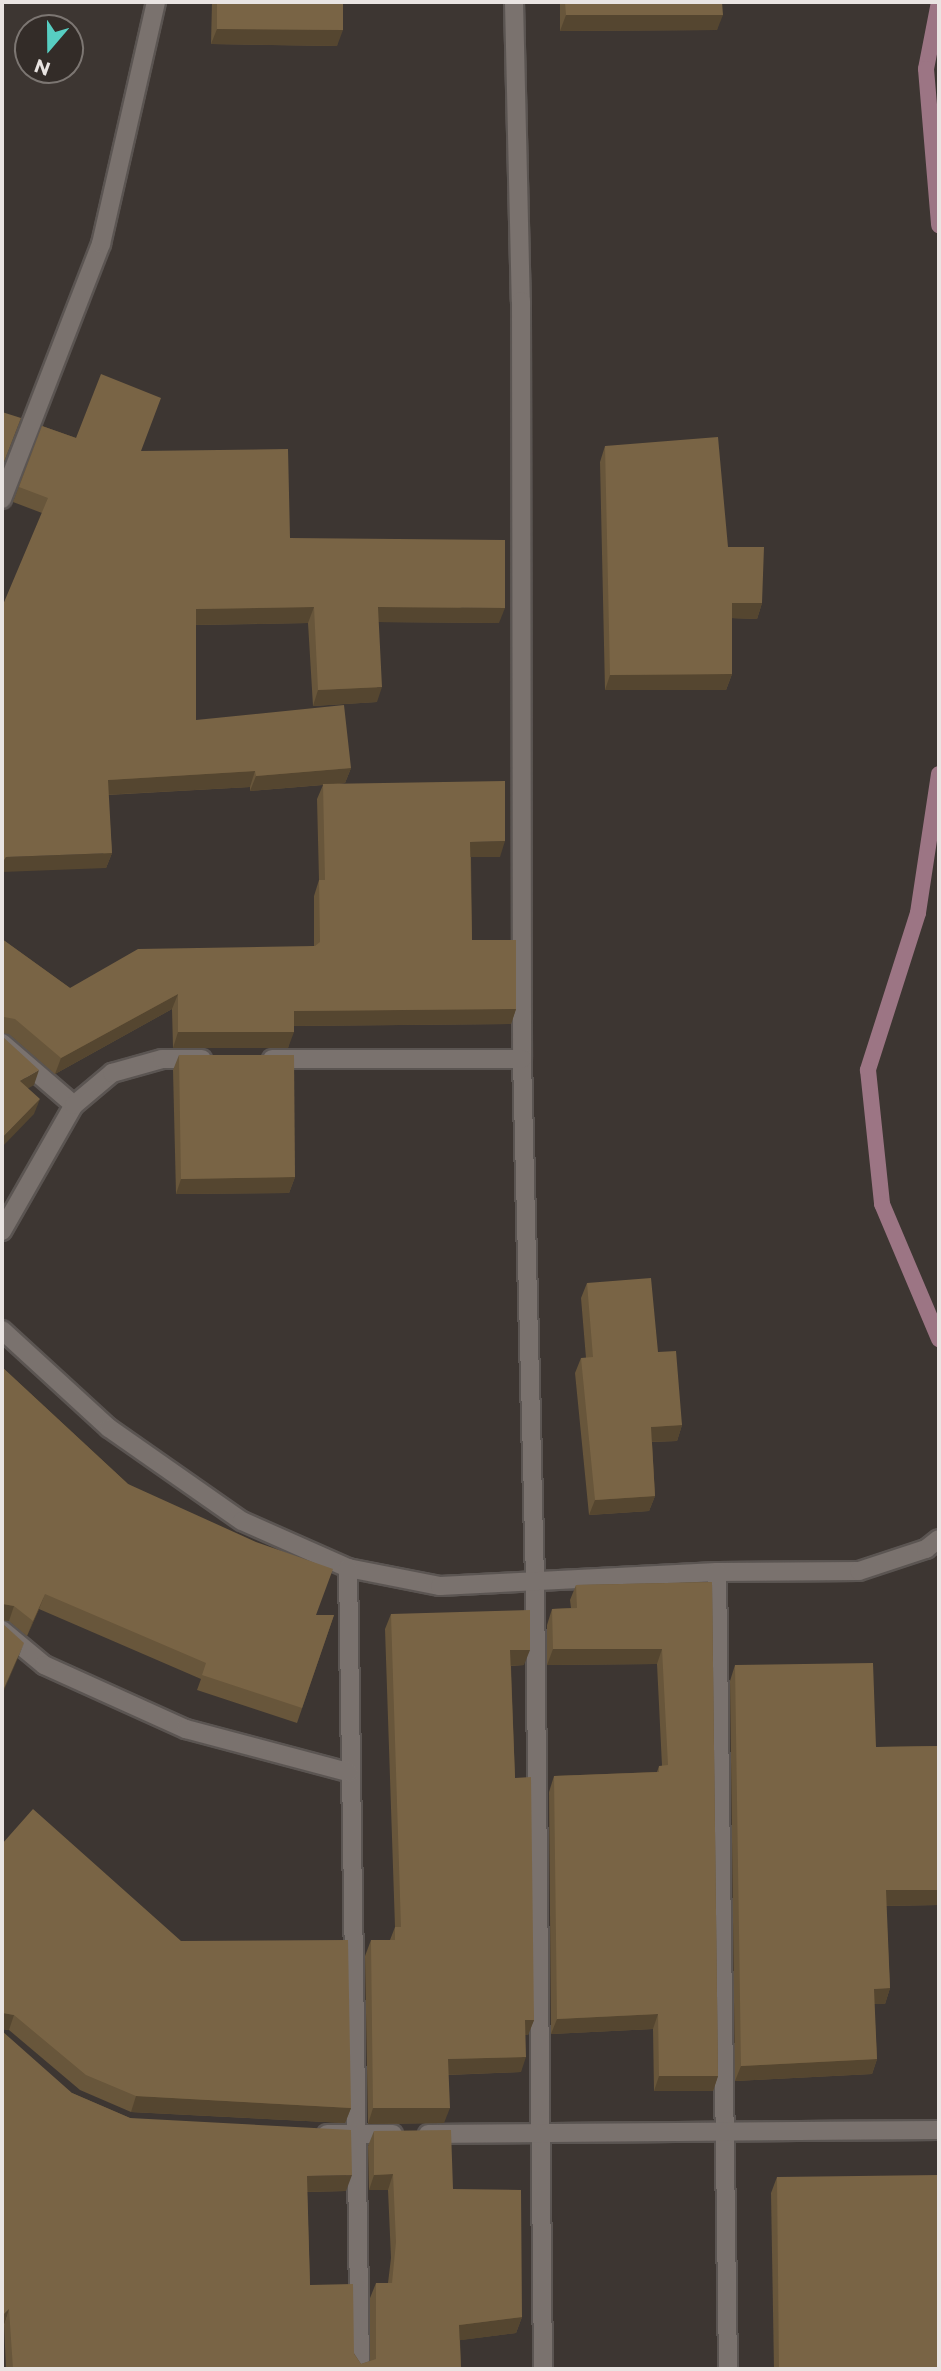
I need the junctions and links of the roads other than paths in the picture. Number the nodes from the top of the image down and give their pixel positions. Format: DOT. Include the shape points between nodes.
graph roads {
  1 [pos="156,2"];
  2 [pos="514,2"];
  3 [pos="2,499"];
  4 [pos="2,1043"];
  5 [pos="218,1059"];
  6 [pos="259,1059"];
  7 [pos="522,1059"];
  8 [pos="74,1105"];
  9 [pos="2,1231"];
  10 [pos="2,1331"];
  11 [pos="939,1539"];
  12 [pos="348,1568"];
  13 [pos="717,1572"];
  14 [pos="535,1581"];
  15 [pos="2,1630"];
  16 [pos="348,1772"];
  17 [pos="939,2130"];
  18 [pos="538,2131"];
  19 [pos="302,2132"];
  20 [pos="725,2132"];
  21 [pos="356,2135"];
  22 [pos="360,2369"];
  23 [pos="543,2369"];
  24 [pos="728,2369"];
  1 -- 3 [label="street" via="100,244"];
  2 -- 7 [label="street" via="521,301"];
  4 -- 8 [label="street"];
  5 -- 8 [label="street" via="162,1059 112,1073"];
  6 -- 7 [label="street"];
  7 -- 14 [label="street"];
  8 -- 9 [label="street"];
  10 -- 12 [label="street" via="109,1427 242,1521"];
  11 -- 13 [label="street" via="926,1549 859,1571"];
  12 -- 14 [label="street" via="440,1586"];
  12 -- 16 [label="street"];
  13 -- 14 [label="street"];
  13 -- 20 [label="street"];
  14 -- 18 [label="street"];
  15 -- 16 [label="street" via="44,1665 186,1729"];
  16 -- 21 [label="street"];
  17 -- 20 [label="street"];
  18 -- 20 [label="street"];
  18 -- 21 [label="street"];
  18 -- 23 [label="street"];
  19 -- 21 [label="street"];
  20 -- 24 [label="street"];
  21 -- 22 [label="street"];
}
